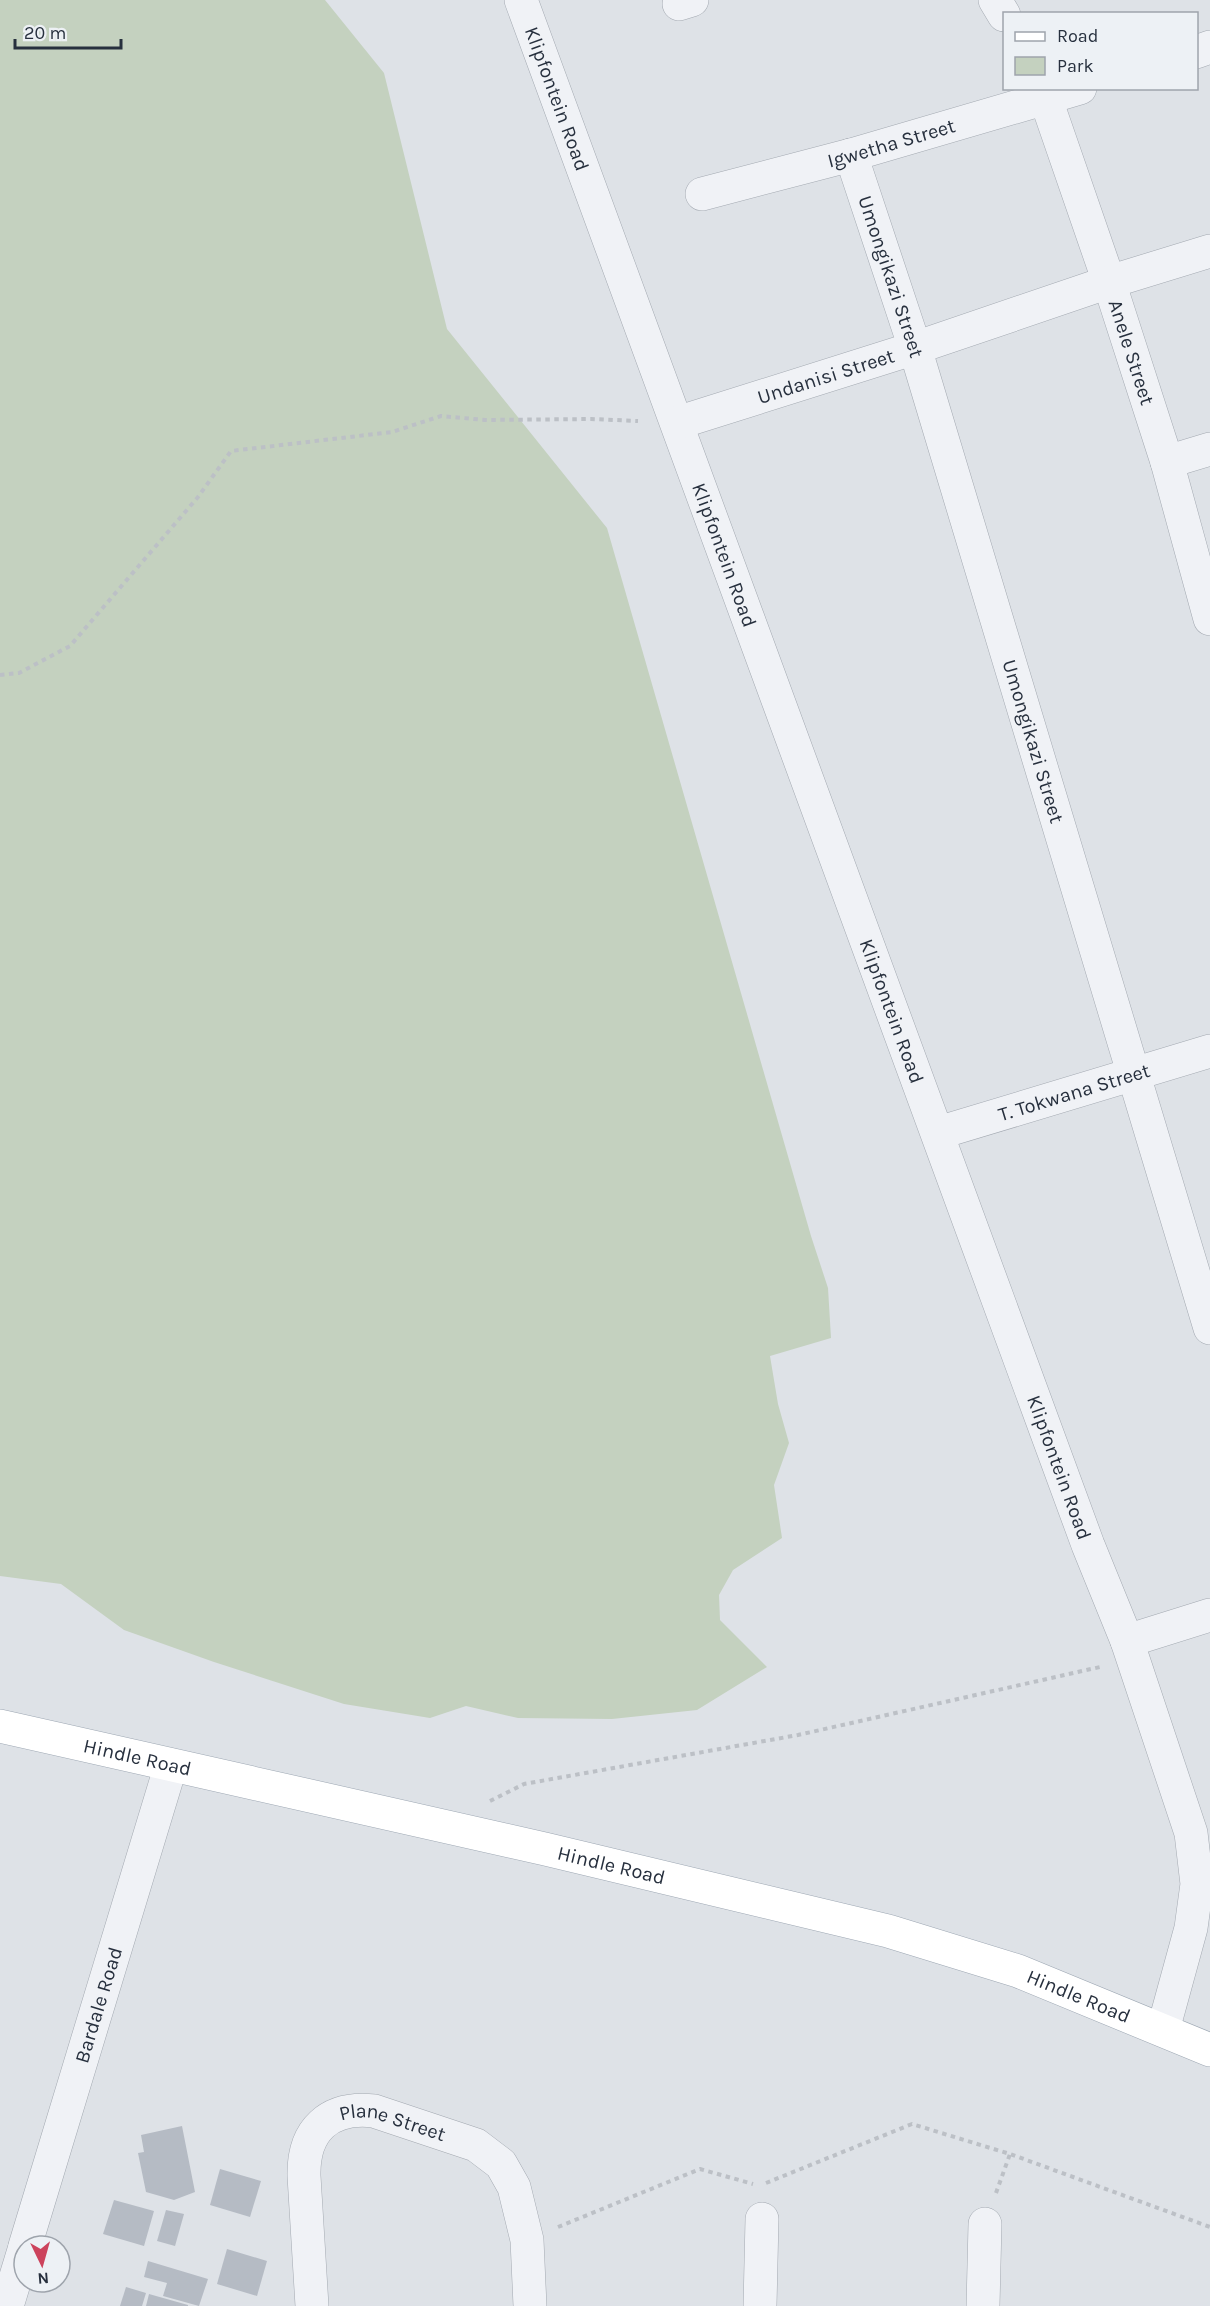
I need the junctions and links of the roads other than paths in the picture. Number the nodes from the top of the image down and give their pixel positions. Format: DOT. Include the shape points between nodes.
graph roads {
  1 [pos="521,0"];
  2 [pos="1068,90"];
  3 [pos="1044,94"];
  4 [pos="851,155"];
  5 [pos="702,194"];
  6 [pos="1210,252"];
  7 [pos="1109,282"];
  8 [pos="915,348"];
  9 [pos="677,423"];
  10 [pos="1210,449"];
  11 [pos="1167,462"];
  12 [pos="1210,619"];
  13 [pos="1210,1051"];
  14 [pos="1135,1074"];
  15 [pos="938,1133"];
  16 [pos="1210,1328"];
  17 [pos="1210,1615"];
  18 [pos="1116,1653"];
  19 [pos="0,1726"];
  20 [pos="171,1765"];
  21 [pos="1163,2030"];
  22 [pos="1210,2050"];
  23 [pos="762,2219"];
  24 [pos="985,2224"];
  25 [pos="29,2234"];
  26 [pos="12,2290"];
  27 [pos="7,2306"];
  28 [pos="312,2306"];
  29 [pos="530,2306"];
  30 [pos="760,2306"];
  31 [pos="983,2306"];
  1 -- 9 [label="street, Klipfontein Road"];
  2 -- 3 [label="street, Igwetha Street"];
  3 -- 4 [label="street, Igwetha Street"];
  3 -- 7 [label="street, Anele Street"];
  4 -- 5 [label="street, Igwetha Street"];
  4 -- 8 [label="street, Umongikazi Street"];
  6 -- 7 [label="street, Undanisi Street"];
  7 -- 8 [label="street, Undanisi Street"];
  7 -- 11 [label="street, Anele Street"];
  8 -- 9 [label="street, Undanisi Street"];
  8 -- 14 [label="street, Umongikazi Street"];
  9 -- 15 [label="street, Klipfontein Road"];
  10 -- 11 [label="street"];
  11 -- 12 [label="street, Anele Street"];
  13 -- 14 [label="street, T. Tokwana Street"];
  14 -- 15 [label="street, T. Tokwana Street"];
  14 -- 16 [label="street, Umongikazi Street"];
  15 -- 18 [label="street, Klipfontein Road" via="1088,1545"];
  17 -- 18 [label="street"];
  18 -- 21 [label="street, Klipfontein Road" via="1191,1833 1197,1884 1189,1937"];
  19 -- 20 [label="main road, Hindle Road"];
  20 -- 21 [label="main road, Hindle Road" via="888,1931 1017,1971"];
  20 -- 25 [label="street, Bardale Road"];
  21 -- 22 [label="main road, Hindle Road"];
  23 -- 30 [label="street"];
  24 -- 31 [label="street"];
  26 -- 27 [label="street, Bardale Road"];
  28 -- 29 [label="street, Plane Street" via="303,2160 314,2133 326,2120 357,2109 374,2111 476,2145 501,2164 514,2187 527,2240"];
}
